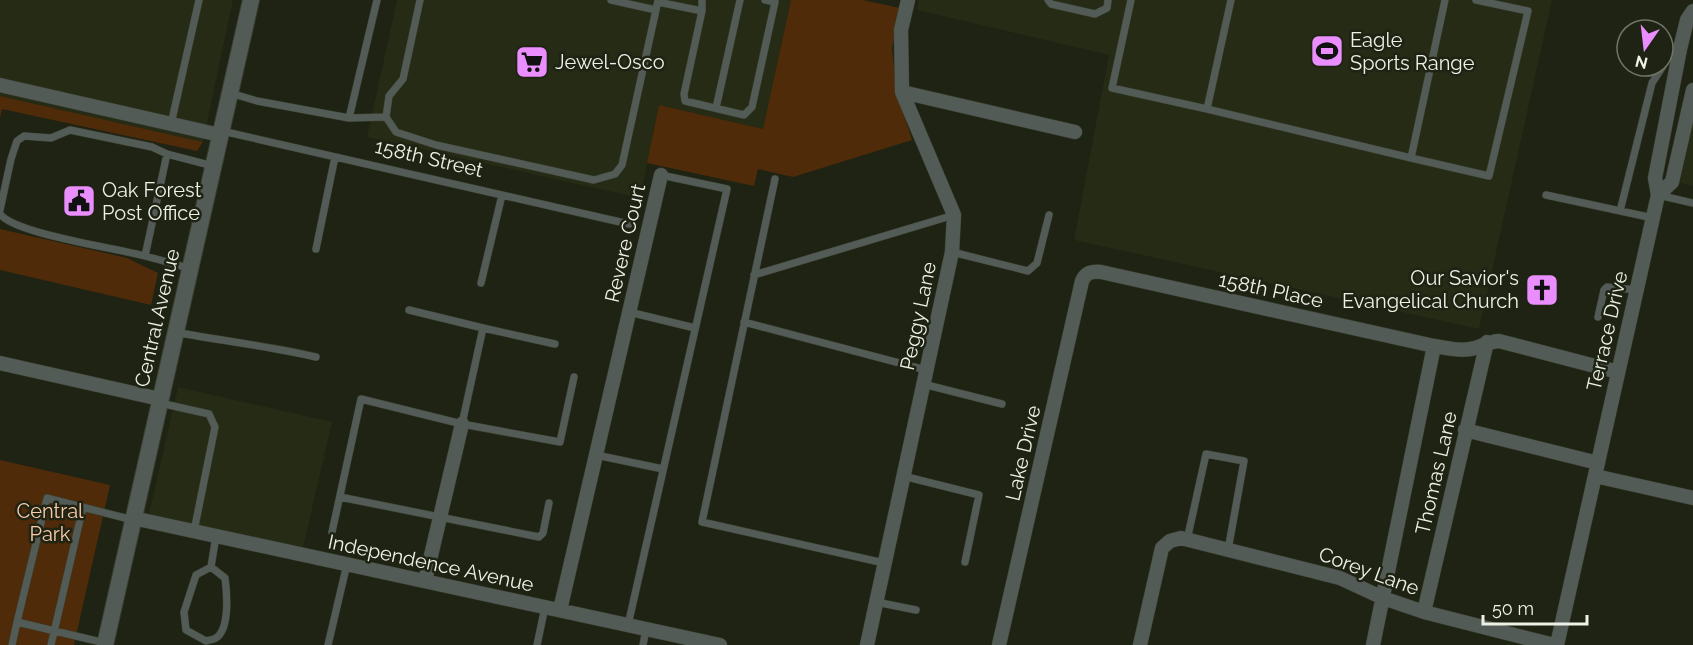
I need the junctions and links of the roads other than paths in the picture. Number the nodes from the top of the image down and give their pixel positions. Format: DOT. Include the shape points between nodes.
graph roads {
  1 [pos="199,0"];
  2 [pos="251,0"];
  3 [pos="377,0"];
  4 [pos="420,0"];
  5 [pos="611,0"];
  6 [pos="702,0"];
  7 [pos="740,0"];
  8 [pos="765,0"];
  9 [pos="908,0"];
  10 [pos="1048,0"];
  11 [pos="1108,0"];
  12 [pos="1131,0"];
  13 [pos="1231,0"];
  14 [pos="1445,0"];
  15 [pos="1476,0"];
  16 [pos="658,1"];
  17 [pos="656,10"];
  18 [pos="702,11"];
  19 [pos="1693,11"];
  20 [pos="1680,49"];
  21 [pos="1675,52"];
  22 [pos="1655,78"];
  23 [pos="0,85"];
  24 [pos="1693,90"];
  25 [pos="902,92"];
  26 [pos="230,93"];
  27 [pos="716,108"];
  28 [pos="1207,109"];
  29 [pos="386,117"];
  30 [pos="349,118"];
  31 [pos="171,124"];
  32 [pos="1075,132"];
  33 [pos="221,133"];
  34 [pos="167,154"];
  35 [pos="335,157"];
  36 [pos="1411,158"];
  37 [pos="213,166"];
  38 [pos="661,175"];
  39 [pos="775,179"];
  40 [pos="502,195"];
  41 [pos="1546,195"];
  42 [pos="1658,195"];
  43 [pos="1693,203"];
  44 [pos="1620,211"];
  45 [pos="0,212"];
  46 [pos="954,215"];
  47 [pos="1049,215"];
  48 [pos="1653,218"];
  49 [pos="629,224"];
  50 [pos="316,249"];
  51 [pos="952,252"];
  52 [pos="145,256"];
  53 [pos="190,268"];
  54 [pos="1089,273"];
  55 [pos="754,275"];
  56 [pos="481,283"];
  57 [pos="1636,290"];
  58 [pos="408,310"];
  59 [pos="629,312"];
  60 [pos="1598,317"];
  61 [pos="744,322"];
  62 [pos="483,328"];
  63 [pos="695,328"];
  64 [pos="175,332"];
  65 [pos="1487,342"];
  66 [pos="555,344"];
  67 [pos="1434,346"];
  68 [pos="316,357"];
  69 [pos="0,363"];
  70 [pos="1618,372"];
  71 [pos="574,377"];
  72 [pos="925,377"];
  73 [pos="160,401"];
  74 [pos="1002,404"];
  75 [pos="462,424"];
  76 [pos="1465,430"];
  77 [pos="596,455"];
  78 [pos="663,469"];
  79 [pos="1596,470"];
  80 [pos="903,476"];
  81 [pos="340,496"];
  82 [pos="1693,498"];
  83 [pos="549,503"];
  84 [pos="83,507"];
  85 [pos="440,517"];
  86 [pos="133,519"];
  87 [pos="194,531"];
  88 [pos="332,532"];
  89 [pos="216,536"];
  90 [pos="1187,540"];
  91 [pos="1228,550"];
  92 [pos="965,562"];
  93 [pos="884,563"];
  94 [pos="347,564"];
  95 [pos="211,567"];
  96 [pos="425,581"];
  97 [pos="1383,598"];
  98 [pos="876,602"];
  99 [pos="545,607"];
  100 [pos="560,610"];
  101 [pos="916,610"];
  102 [pos="1425,612"];
  103 [pos="17,622"];
  104 [pos="628,625"];
  105 [pos="646,629"];
  106 [pos="55,631"];
  107 [pos="105,644"];
  108 [pos="12,645"];
  109 [pos="51,645"];
  110 [pos="328,645"];
  111 [pos="537,645"];
  112 [pos="643,645"];
  113 [pos="720,645"];
  114 [pos="867,645"];
  115 [pos="999,645"];
  116 [pos="1140,645"];
  117 [pos="1373,645"];
  118 [pos="1556,645"];
  1 -- 31 [label="lane"];
  2 -- 26 [label="street, Central Avenue"];
  3 -- 30 [label="lane"];
  4 -- 29 [label="lane" via="403,79 389,96"];
  5 -- 17 [label="lane"];
  6 -- 18 [label="lane"];
  7 -- 27 [label="lane"];
  8 -- 27 [label="lane" via="775,2 752,106 744,115"];
  9 -- 25 [label="street, Peggy Lane" via="901,30"];
  10 -- 11 [label="lane" via="1095,14 1107,8"];
  12 -- 28 [label="lane" via="1112,88"];
  13 -- 28 [label="lane"];
  14 -- 36 [label="lane"];
  15 -- 36 [label="lane" via="1528,11 1489,176"];
  16 -- 17 [label="lane"];
  16 -- 18 [label="lane"];
  17 -- 29 [label="lane" via="622,165 615,174 594,180 436,145 396,132"];
  18 -- 27 [label="lane" via="685,101"];
  19 -- 20 [label="street, Terrace Drive"];
  20 -- 21 [label="lane"];
  20 -- 42 [label="street, Terrace Drive" via="1655,178"];
  22 -- 44 [label="lane"];
  23 -- 31 [label="street, 158th Street"];
  24 -- 42 [label="street, Terrace Drive" via="1672,182"];
  25 -- 32 [label="street"];
  25 -- 46 [label="street, Peggy Lane"];
  26 -- 30 [label="lane"];
  26 -- 33 [label="street, Central Avenue"];
  28 -- 36 [label="lane"];
  29 -- 30 [label="lane"];
  31 -- 33 [label="street, 158th Street"];
  33 -- 35 [label="lane, 158th Street"];
  33 -- 37 [label="street, Central Avenue"];
  34 -- 37 [label="lane"];
  34 -- 45 [label="lane" via="152,147 70,130 51,138 24,136 17,141 10,159"];
  34 -- 52 [label="lane"];
  35 -- 40 [label="lane, 158th Street"];
  35 -- 50 [label="lane"];
  37 -- 53 [label="street, Central Avenue"];
  38 -- 59 [label="street, Revere Court"];
  38 -- 63 [label="lane, Revere Court" via="727,189"];
  39 -- 55 [label="lane"];
  40 -- 49 [label="lane, 158th Street"];
  40 -- 56 [label="lane"];
  41 -- 44 [label="lane"];
  42 -- 43 [label="lane"];
  42 -- 48 [label="street, Terrace Drive"];
  44 -- 48 [label="lane"];
  45 -- 52 [label="lane" via="5,220 33,231"];
  46 -- 51 [label="street, Peggy Lane"];
  46 -- 55 [label="lane"];
  47 -- 51 [label="lane" via="1037,263 1028,271"];
  48 -- 57 [label="street, Terrace Drive"];
  51 -- 72 [label="street, Peggy Lane"];
  52 -- 53 [label="lane"];
  53 -- 64 [label="street, Central Avenue"];
  54 -- 67 [label="street, 158th Place" via="1101,272"];
  54 -- 115 [label="street, Lake Drive" via="1082,281"];
  55 -- 61 [label="lane"];
  57 -- 60 [label="lane" via="1607,287"];
  57 -- 70 [label="street, Terrace Drive"];
  58 -- 62 [label="lane"];
  59 -- 63 [label="lane"];
  59 -- 77 [label="street, Revere Court"];
  61 -- 72 [label="lane"];
  61 -- 93 [label="lane" via="702,522"];
  62 -- 66 [label="lane"];
  62 -- 75 [label="lane"];
  63 -- 78 [label="lane, Revere Court"];
  64 -- 68 [label="lane"];
  64 -- 73 [label="street, Central Avenue"];
  65 -- 67 [label="street, 158th Place" via="1459,350"];
  65 -- 70 [label="street, 158th Place" via="1499,341"];
  65 -- 76 [label="street, Thomas Lane"];
  67 -- 97 [label="street, Thomas Lane"];
  69 -- 73 [label="street"];
  70 -- 79 [label="street, Terrace Drive"];
  71 -- 75 [label="lane" via="560,442"];
  72 -- 74 [label="lane"];
  72 -- 80 [label="street, Peggy Lane"];
  73 -- 86 [label="street, Central Avenue"];
  73 -- 87 [label="lane" via="209,414 215,427"];
  75 -- 81 [label="lane" via="361,399"];
  75 -- 85 [label="street"];
  76 -- 79 [label="street"];
  76 -- 102 [label="street, Thomas Lane"];
  77 -- 78 [label="lane"];
  77 -- 100 [label="street, Revere Court"];
  78 -- 104 [label="lane, Revere Court"];
  79 -- 82 [label="street"];
  79 -- 118 [label="street, Terrace Drive"];
  80 -- 92 [label="lane" via="979,495"];
  80 -- 93 [label="street, Peggy Lane"];
  81 -- 85 [label="lane"];
  81 -- 88 [label="lane"];
  83 -- 85 [label="lane" via="539,537"];
  84 -- 86 [label="lane"];
  84 -- 103 [label="lane" via="47,498"];
  84 -- 106 [label="lane"];
  85 -- 96 [label="street"];
  86 -- 87 [label="street, Independence Avenue"];
  86 -- 107 [label="street, Central Avenue"];
  87 -- 89 [label="street, Independence Avenue"];
  89 -- 94 [label="street, Independence Avenue"];
  89 -- 95 [label="lane"];
  90 -- 91 [label="street, Corey Lane"];
  90 -- 91 [label="lane" via="1206,454 1244,461"];
  90 -- 116 [label="street, Corey Lane" via="1170,541 1162,548"];
  91 -- 97 [label="street, Corey Lane" via="1340,578"];
  93 -- 98 [label="street, Peggy Lane"];
  94 -- 96 [label="street, Independence Avenue"];
  94 -- 110 [label="lane"];
  95 -- 95 [label="lane" via="196,575 184,612 186,630 206,641 216,638 223,628 228,597 225,578"];
  96 -- 99 [label="street, Independence Avenue"];
  97 -- 102 [label="street, Corey Lane"];
  97 -- 117 [label="street, Thomas Lane"];
  98 -- 101 [label="lane"];
  98 -- 114 [label="street, Peggy Lane"];
  99 -- 100 [label="street, Independence Avenue"];
  99 -- 111 [label="lane"];
  100 -- 104 [label="street, Independence Avenue"];
  102 -- 118 [label="street, Corey Lane"];
  103 -- 106 [label="lane"];
  103 -- 108 [label="lane"];
  104 -- 105 [label="street, Independence Avenue"];
  105 -- 112 [label="lane"];
  105 -- 113 [label="street, Independence Avenue"];
  106 -- 107 [label="lane"];
  106 -- 109 [label="lane"];
}
